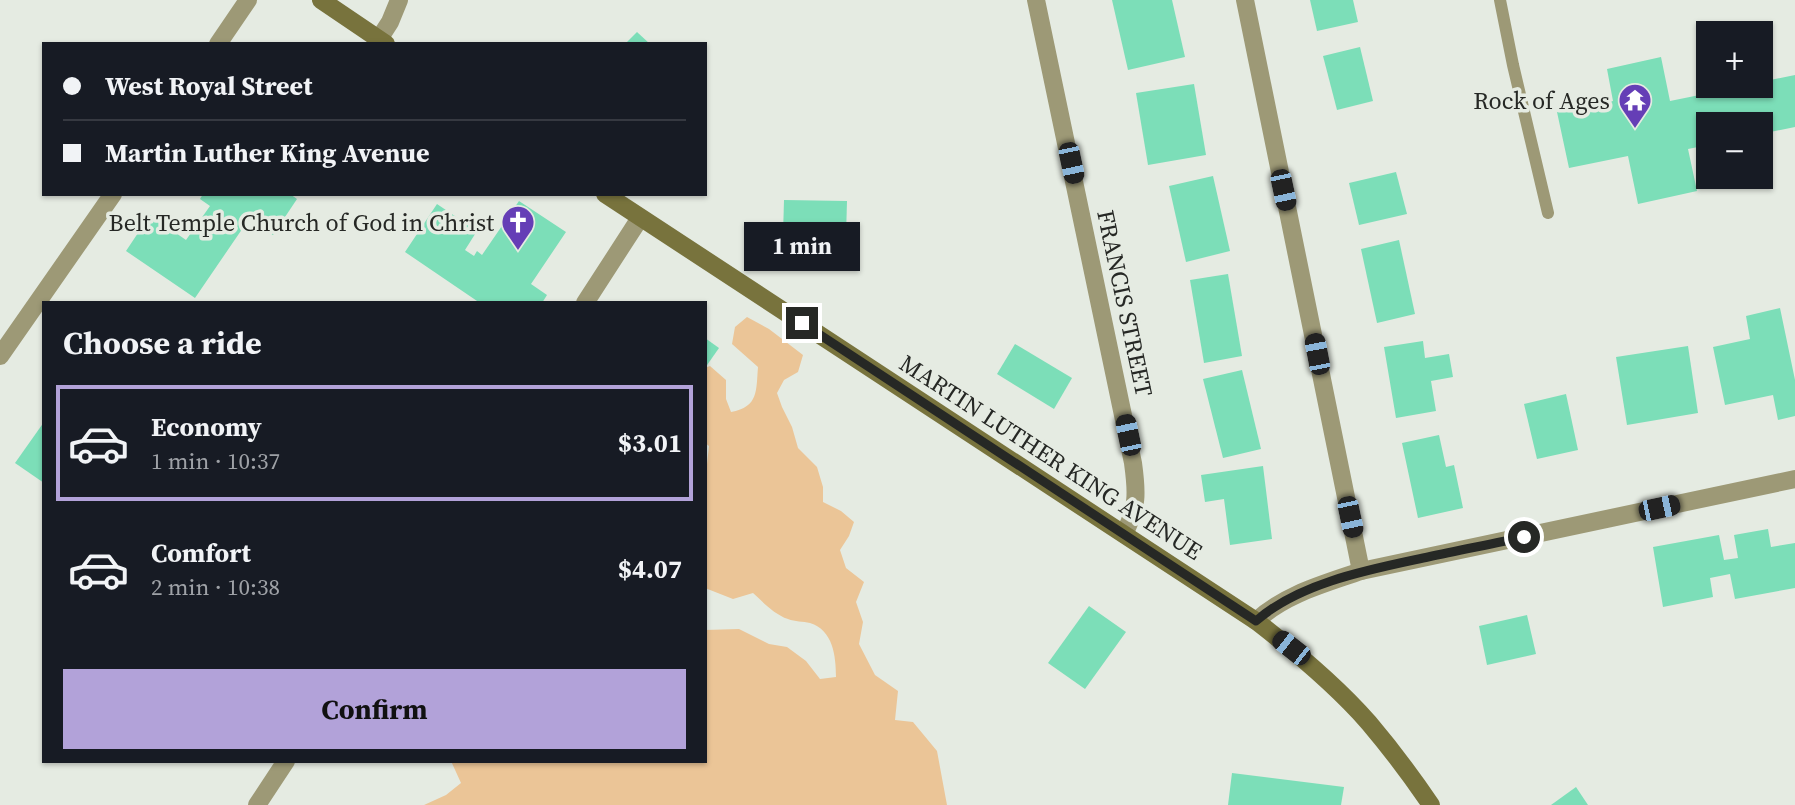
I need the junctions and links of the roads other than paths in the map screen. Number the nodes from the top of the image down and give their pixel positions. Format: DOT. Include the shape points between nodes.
graph roads {
  1 [pos="248,0"];
  2 [pos="321,0"];
  3 [pos="399,0"];
  4 [pos="1037,0"];
  5 [pos="1245,0"];
  6 [pos="1500,0"];
  7 [pos="219,42"];
  8 [pos="383,42"];
  9 [pos="112,196"];
  10 [pos="609,196"];
  11 [pos="1548,213"];
  12 [pos="640,218"];
  13 [pos="586,301"];
  14 [pos="0,356"];
  15 [pos="1795,479"];
  16 [pos="1124,534"];
  17 [pos="1361,571"];
  18 [pos="1256,621"];
  19 [pos="285,763"];
  20 [pos="1428,804"];
  21 [pos="257,805"];
  1 -- 7 [label="street"];
  2 -- 8 [label="street"];
  3 -- 8 [label="street"];
  4 -- 16 [label="street, FRANCIS STREET" via="1133,463 1136,504"];
  5 -- 17 [label="street"];
  6 -- 11 [label="lane"];
  9 -- 14 [label="street"];
  10 -- 12 [label="street, MARTIN LUTHER KING AVENUE"];
  12 -- 13 [label="street"];
  12 -- 16 [label="street, MARTIN LUTHER KING AVENUE"];
  15 -- 17 [label="street"];
  16 -- 18 [label="street, MARTIN LUTHER KING AVENUE"];
  17 -- 18 [label="street" via="1281,601"];
  18 -- 20 [label="street, MARTIN LUTHER KING AVENUE" via="1367,721"];
  19 -- 21 [label="street"];
}
